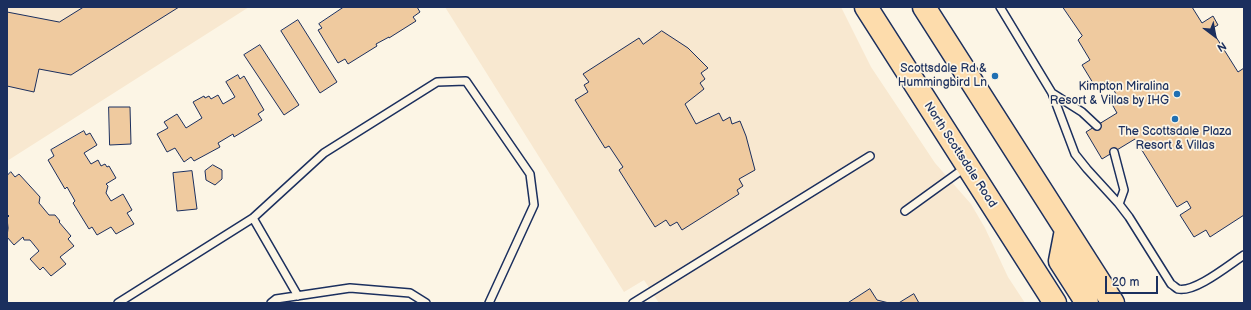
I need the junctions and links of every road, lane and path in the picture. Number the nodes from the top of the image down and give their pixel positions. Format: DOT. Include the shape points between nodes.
graph roads {
  1 [pos="866,7"];
  2 [pos="924,7"];
  3 [pos="1000,7"];
  4 [pos="1052,93"];
  5 [pos="1097,126"];
  6 [pos="1114,152"];
  7 [pos="870,156"];
  8 [pos="968,165"];
  9 [pos="1119,204"];
  10 [pos="905,211"];
  11 [pos="253,218"];
  12 [pos="1066,230"];
  13 [pos="1244,255"];
  14 [pos="298,296"];
  15 [pos="118,303"];
  16 [pos="271,303"];
  17 [pos="426,303"];
  18 [pos="490,303"];
  19 [pos="633,303"];
  20 [pos="1055,303"];
  21 [pos="1087,303"];
  22 [pos="1112,303"];
  1 -- 8 [label="main road, North Scottsdale Road"];
  2 -- 12 [label="main road"];
  3 -- 4 [label="lane"];
  4 -- 5 [label="lane" via="1082,112"];
  4 -- 9 [label="lane" via="1075,154"];
  6 -- 9 [label="lane" via="1124,190"];
  7 -- 19 [label="lane"];
  8 -- 10 [label="lane"];
  8 -- 20 [label="main road, North Scottsdale Road"];
  9 -- 13 [label="lane" via="1171,284 1178,289 1187,289 1203,283"];
  11 -- 14 [label="lane"];
  11 -- 15 [label="lane"];
  11 -- 18 [label="lane" via="324,153 437,82 466,81 530,174 534,205"];
  12 -- 21 [label="main road" via="1060,261"];
  12 -- 22 [label="main road"];
  14 -- 16 [label="lane" via="276,299"];
  14 -- 17 [label="lane" via="350,288 410,293"];
}
